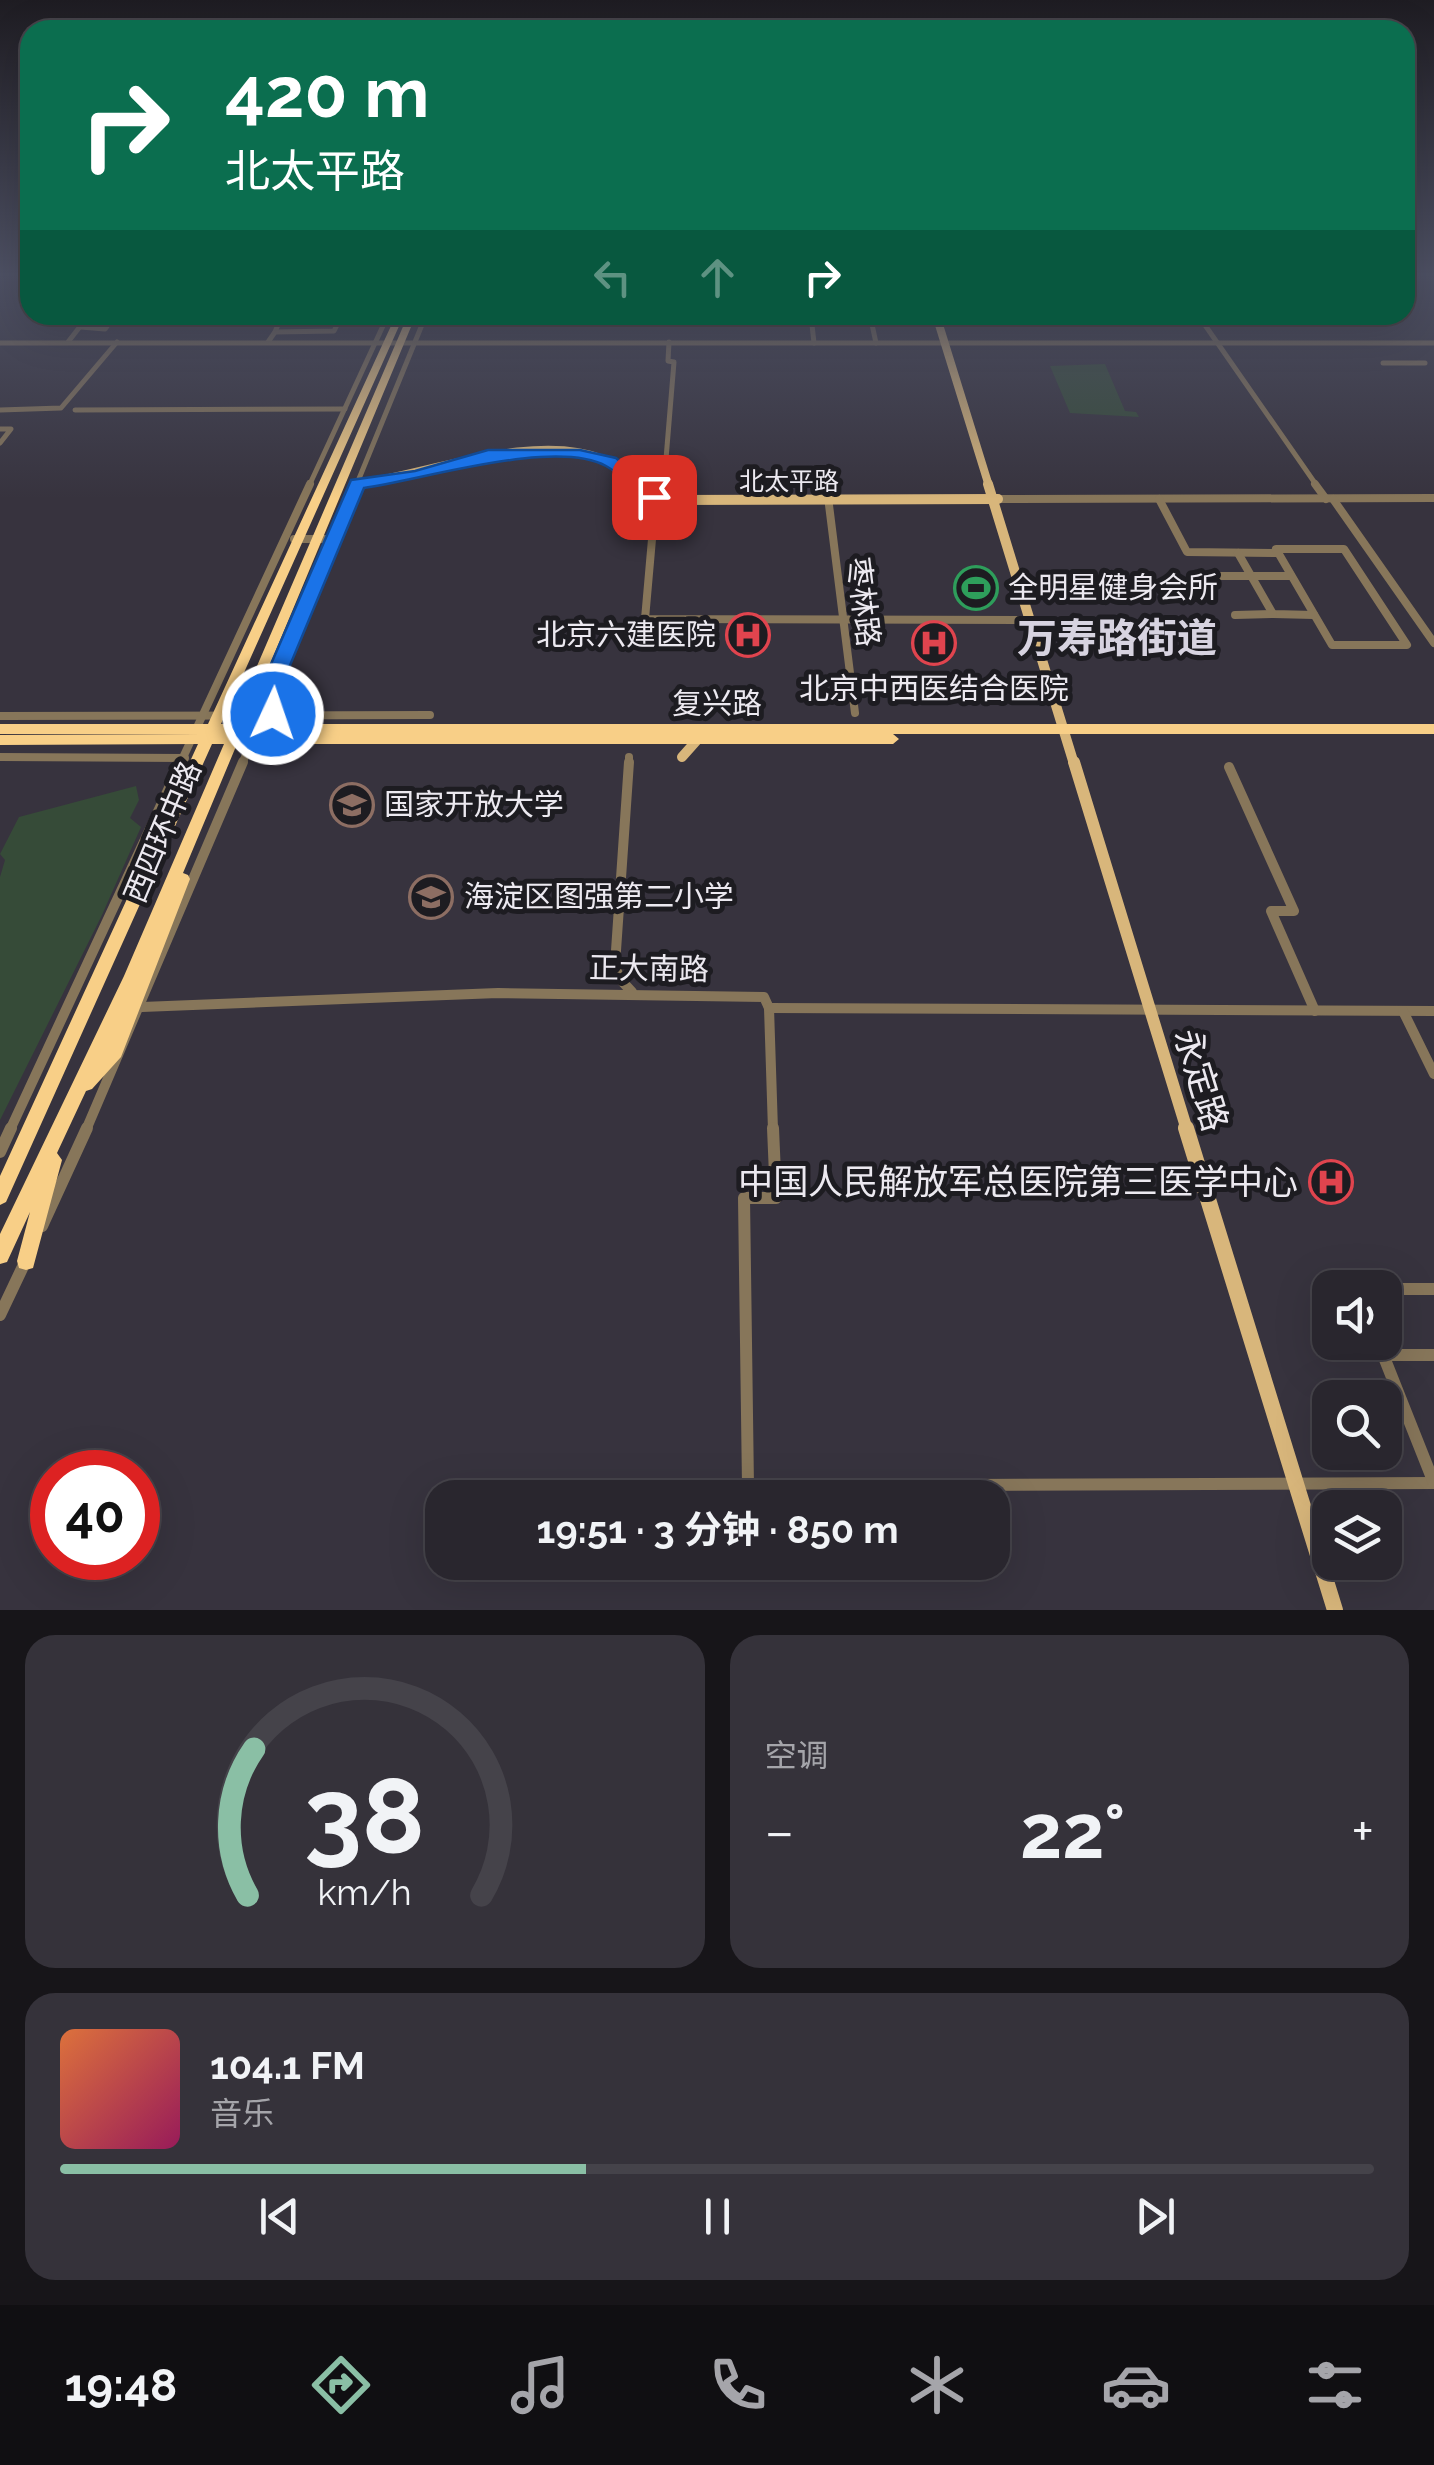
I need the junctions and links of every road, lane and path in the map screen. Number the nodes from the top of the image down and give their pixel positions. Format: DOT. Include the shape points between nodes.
graph roads {
  1 [pos="112,349"];
  2 [pos="371,349"];
  3 [pos="391,349"];
  4 [pos="392,349"];
  5 [pos="412,349"];
  6 [pos="669,349"];
  7 [pos="950,349"];
  8 [pos="1223,349"];
  9 [pos="1412,349"];
  10 [pos="370,352"];
  11 [pos="411,352"];
  12 [pos="1383,363"];
  13 [pos="345,409"];
  14 [pos="0,410"];
  15 [pos="75,410"];
  16 [pos="0,429"];
  17 [pos="0,442"];
  18 [pos="327,449"];
  19 [pos="371,449"];
  20 [pos="357,483"];
  21 [pos="310,485"];
  22 [pos="638,486"];
  23 [pos="305,497"];
  24 [pos="351,497"];
  25 [pos="1330,498"];
  26 [pos="1434,498"];
  27 [pos="828,499"];
  28 [pos="994,499"];
  29 [pos="1160,499"];
  30 [pos="347,506"];
  31 [pos="301,507"];
  32 [pos="286,539"];
  33 [pos="334,539"];
  34 [pos="1238,553"];
  35 [pos="1277,553"];
  36 [pos="1206,576"];
  37 [pos="1251,576"];
  38 [pos="1291,576"];
  39 [pos="1272,614"];
  40 [pos="1235,615"];
  41 [pos="1314,615"];
  42 [pos="843,620"];
  43 [pos="1033,620"];
  44 [pos="1434,643"];
  45 [pos="204,712"];
  46 [pos="260,712"];
  47 [pos="855,713"];
  48 [pos="0,716"];
  49 [pos="428,722"];
  50 [pos="0,729"];
  51 [pos="1434,729"];
  52 [pos="1068,732"];
  53 [pos="195,734"];
  54 [pos="247,736"];
  55 [pos="1434,738"];
  56 [pos="698,739"];
  57 [pos="0,740"];
  58 [pos="629,757"];
  59 [pos="682,757"];
  60 [pos="0,758"];
  61 [pos="185,758"];
  62 [pos="1229,767"];
  63 [pos="160,810"];
  64 [pos="208,810"];
  65 [pos="632,992"];
  66 [pos="142,1007"];
  67 [pos="770,1008"];
  68 [pos="1148,1011"];
  69 [pos="1315,1011"];
  70 [pos="1402,1011"];
  71 [pos="1434,1011"];
  72 [pos="1430,1057"];
  73 [pos="1434,1074"];
  74 [pos="79,1090"];
  75 [pos="62,1126"];
  76 [pos="34,1129"];
  77 [pos="0,1152"];
  78 [pos="0,1178"];
  79 [pos="0,1196"];
  80 [pos="0,1255"];
  81 [pos="26,1261"];
  82 [pos="1402,1289"];
  83 [pos="1434,1289"];
  84 [pos="0,1314"];
  85 [pos="1402,1351"];
  86 [pos="1434,1355"];
  87 [pos="1384,1360"];
  88 [pos="1434,1483"];
  89 [pos="1297,1484"];
  90 [pos="1335,1610"];
  1 -- 14 [label="street" via="61,408"];
  2 -- 10 [label="street, 西四环中路"];
  3 -- 76 [label="highway, 西四环中路"];
  4 -- 74 [label="highway, 西四环中路"];
  5 -- 11 [label="street, 西四环中路"];
  6 -- 22 [label="street" via="668,361 674,362 665,470"];
  7 -- 28 [label="main road, 永定路"];
  8 -- 25 [label="street"];
  9 -- 12 [label="street" via="1425,364"];
  10 -- 11 [label="street"];
  10 -- 13 [label="street, 西四环中路"];
  11 -- 19 [label="street, 西四环中路"];
  13 -- 15 [label="street"];
  13 -- 18 [label="street, 西四环中路"];
  16 -- 17 [label="street" via="11,429"];
  18 -- 19 [label="street"];
  18 -- 21 [label="street, 西四环中路"];
  19 -- 20 [label="street, 西四环中路"];
  20 -- 21 [label="street"];
  20 -- 22 [label="main road, 北太平路" via="417,476 488,455 560,454 605,459"];
  20 -- 24 [label="street, 西四环中路"];
  21 -- 23 [label="street, 西四环中路"];
  22 -- 27 [label="main road, 北太平路" via="676,500"];
  22 -- 42 [label="street" via="655,505 645,618"];
  23 -- 24 [label="street"];
  23 -- 31 [label="street, 西四环中路"];
  24 -- 30 [label="street, 西四环中路"];
  25 -- 26 [label="street, 北太平路"];
  25 -- 29 [label="street, 北太平路"];
  25 -- 44 [label="street"];
  27 -- 28 [label="main road, 北太平路"];
  27 -- 42 [label="street, 枣林路"];
  28 -- 29 [label="street, 北太平路"];
  28 -- 43 [label="main road, 永定路"];
  29 -- 34 [label="street" via="1187,552"];
  30 -- 31 [label="street"];
  30 -- 33 [label="street, 西四环中路"];
  31 -- 32 [label="street, 西四环中路"];
  32 -- 33 [label="street"];
  32 -- 45 [label="street, 西四环中路"];
  33 -- 46 [label="street, 西四环中路"];
  34 -- 35 [label="street"];
  34 -- 37 [label="street"];
  35 -- 38 [label="street"];
  35 -- 41 [label="street" via="1344,549 1407,645 1332,645"];
  36 -- 37 [label="street"];
  37 -- 38 [label="street"];
  37 -- 39 [label="street"];
  38 -- 41 [label="street"];
  39 -- 40 [label="street"];
  39 -- 41 [label="street"];
  42 -- 43 [label="street"];
  42 -- 47 [label="street, 枣林路"];
  43 -- 52 [label="main road, 永定路"];
  45 -- 46 [label="street, 复兴路"];
  45 -- 48 [label="street"];
  45 -- 53 [label="street, 西四环中路"];
  46 -- 49 [label="street, 复兴路"];
  46 -- 54 [label="street, 西四环中路"];
  49 -- 52 [label="highway, 复兴路"];
  49 -- 54 [label="highway, 复兴路"];
  50 -- 53 [label="highway, 复兴路"];
  51 -- 52 [label="highway, 复兴路"];
  52 -- 55 [label="highway, 复兴路"];
  52 -- 56 [label="highway, 复兴路"];
  52 -- 68 [label="main road, 永定路"];
  53 -- 54 [label="highway, 复兴路"];
  53 -- 57 [label="highway, 复兴路"];
  53 -- 61 [label="street, 西四环中路"];
  54 -- 56 [label="highway, 复兴路"];
  54 -- 64 [label="highway"];
  54 -- 66 [label="street, 西四环中路"];
  56 -- 59 [label="main road"];
  58 -- 65 [label="street" via="615,965"];
  60 -- 61 [label="street"];
  61 -- 63 [label="street, 西四环中路"];
  62 -- 69 [label="street" via="1294,910 1271,911"];
  63 -- 64 [label="highway"];
  63 -- 77 [label="street, 西四环中路"];
  64 -- 74 [label="highway" via="115,1052"];
  65 -- 66 [label="street, 正大南路"];
  65 -- 67 [label="street, 正大南路" via="764,997"];
  66 -- 81 [label="street, 西四环中路"];
  67 -- 68 [label="street, 正大南路"];
  67 -- 89 [label="street" via="776,1198 744,1198 748,1486"];
  68 -- 69 [label="street"];
  68 -- 89 [label="main road, 永定路"];
  69 -- 70 [label="street"];
  70 -- 71 [label="street"];
  70 -- 72 [label="street"];
  72 -- 73 [label="street"];
  74 -- 75 [label="highway, 西四环中路"];
  75 -- 80 [label="highway, 西四环中路"];
  75 -- 81 [label="highway"];
  76 -- 78 [label="highway"];
  76 -- 79 [label="highway, 西四环中路"];
  81 -- 84 [label="street, 西四环中路"];
  82 -- 83 [label="street"];
  85 -- 86 [label="street"];
  87 -- 88 [label="street"];
  88 -- 89 [label="street"];
  89 -- 90 [label="main road, 永定路"];
}
